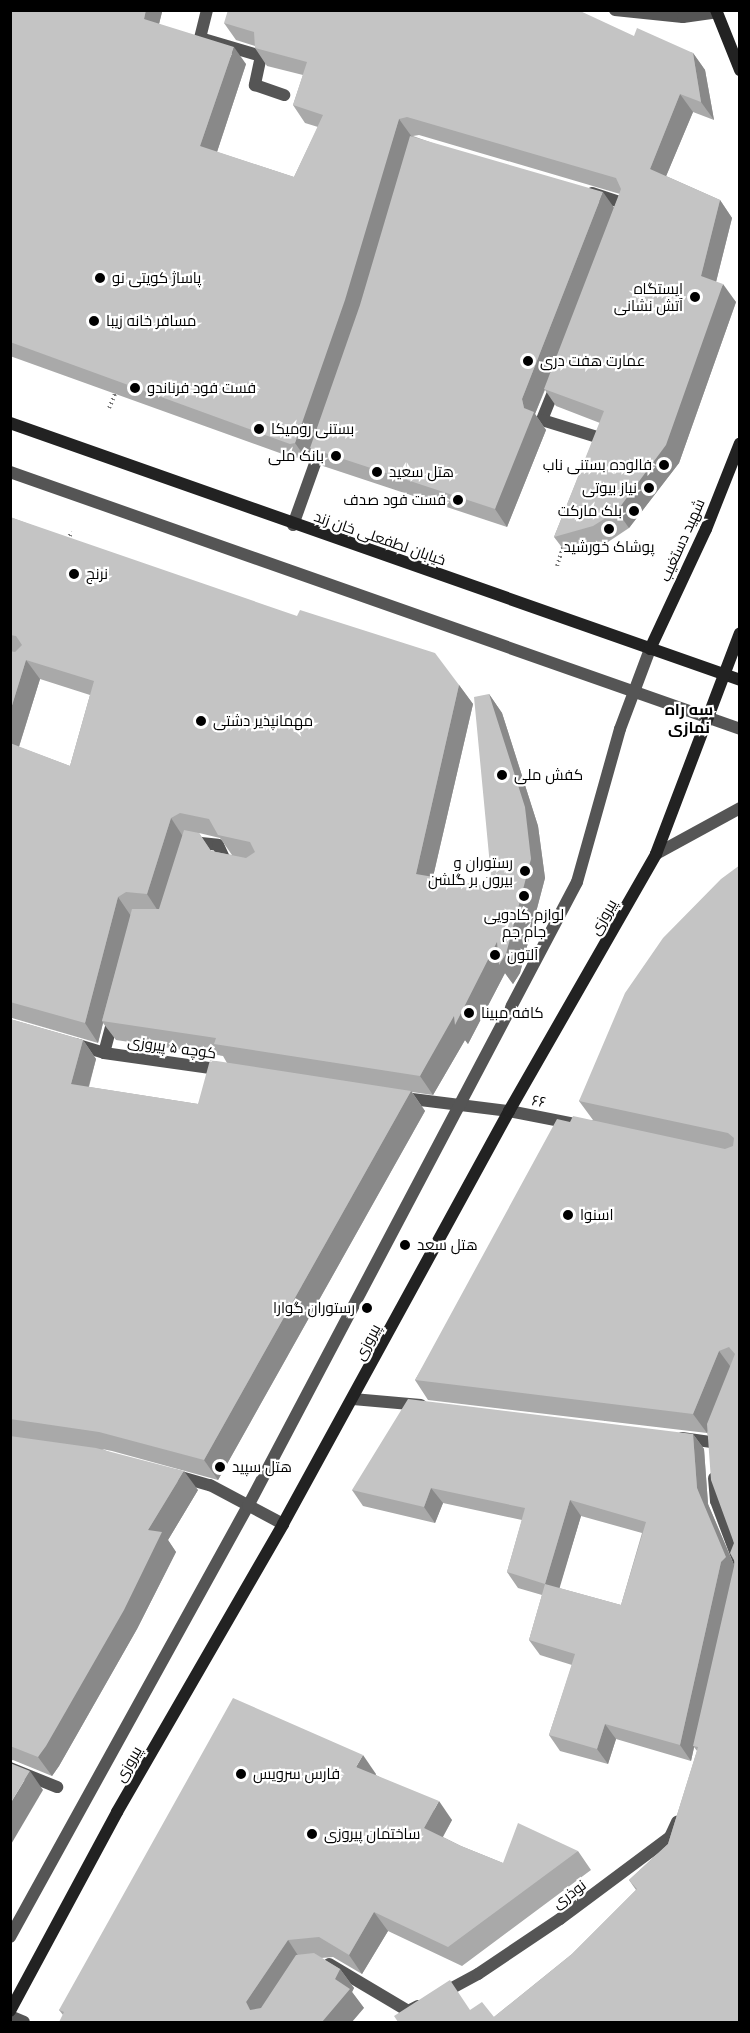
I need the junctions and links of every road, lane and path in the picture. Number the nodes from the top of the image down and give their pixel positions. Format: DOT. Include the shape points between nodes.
graph roads {
  1 [pos="207,10"];
  2 [pos="615,10"];
  3 [pos="715,11"];
  4 [pos="740,70"];
  5 [pos="284,95"];
  6 [pos="582,191"];
  7 [pos="618,225"];
  8 [pos="559,377"];
  9 [pos="119,386"];
  10 [pos="110,408"];
  11 [pos="10,423"];
  12 [pos="325,433"];
  13 [pos="600,438"];
  14 [pos="740,443"];
  15 [pos="10,472"];
  16 [pos="292,525"];
  17 [pos="71,532"];
  18 [pos="567,534"];
  19 [pos="67,543"];
  20 [pos="557,566"];
  21 [pos="740,633"];
  22 [pos="650,649"];
  23 [pos="723,674"];
  24 [pos="740,680"];
  25 [pos="633,693"];
  26 [pos="706,718"];
  27 [pos="740,729"];
  28 [pos="740,808"];
  29 [pos="656,854"];
  30 [pos="186,861"];
  31 [pos="249,867"];
  32 [pos="119,997"];
  33 [pos="64,1041"];
  34 [pos="104,1053"];
  35 [pos="235,1072"];
  36 [pos="385,1095"];
  37 [pos="461,1108"];
  38 [pos="509,1111"];
  39 [pos="583,1125"];
  40 [pos="354,1399"];
  41 [pos="436,1407"];
  42 [pos="666,1436"];
  43 [pos="155,1470"];
  44 [pos="248,1506"];
  45 [pos="283,1524"];
  46 [pos="740,1565"];
  47 [pos="10,1768"];
  48 [pos="57,1787"];
  49 [pos="682,1809"];
  50 [pos="10,1937"];
  51 [pos="317,1965"];
  52 [pos="10,2011"];
  53 [pos="10,2016"];
  54 [pos="24,2022"];
  1 -- 5 [label="street" via="200,38 261,56 255,85"];
  2 -- 3 [label="street" via="683,17"];
  3 -- 4 [label="street"];
  6 -- 7 [label="street" via="626,204"];
  8 -- 13 [label="street" via="542,420"];
  9 -- 10 [label="path"];
  11 -- 16 [label="street, خیابان لطفعلی خان زند"];
  12 -- 16 [label="street"];
  14 -- 22 [label="street, شهید دستغیب" via="706,529"];
  15 -- 25 [label="street"];
  16 -- 22 [label="street, خیابان لطفعلی خان زند"];
  17 -- 19 [label="path"];
  18 -- 20 [label="path"];
  21 -- 23 [label="street"];
  22 -- 23 [label="street, خیابان لطفعلی خان زند"];
  22 -- 25 [label="street"];
  23 -- 24 [label="street, خیابان لطفعلی خان زند"];
  23 -- 26 [label="street, پیروزی"];
  25 -- 26 [label="street"];
  25 -- 37 [label="street" via="577,882"];
  26 -- 27 [label="street"];
  26 -- 29 [label="street, پیروزی"];
  28 -- 29 [label="street"];
  29 -- 38 [label="street, پیروزی"];
  30 -- 31 [label="street" via="192,840 218,845 226,862"];
  32 -- 34 [label="street"];
  33 -- 34 [label="street, کوچه ۵ پیروزی"];
  34 -- 35 [label="street, کوچه ۵ پیروزی"];
  36 -- 37 [label="street"];
  37 -- 38 [label="street"];
  37 -- 44 [label="street"];
  38 -- 39 [label="street, ۶۶"];
  38 -- 40 [label="street, پیروزی"];
  40 -- 41 [label="street"];
  40 -- 45 [label="street, پیروزی"];
  42 -- 46 [label="street" via="713,1448 716,1501"];
  43 -- 44 [label="street" via="210,1485"];
  44 -- 45 [label="street"];
  44 -- 50 [label="street"];
  45 -- 52 [label="street, پیروزی" via="117,1812"];
  47 -- 48 [label="street"];
  49 -- 51 [label="street, نوذری" via="670,1838 478,1974 408,2011 329,1964"];
  53 -- 54 [label="street"];
}
